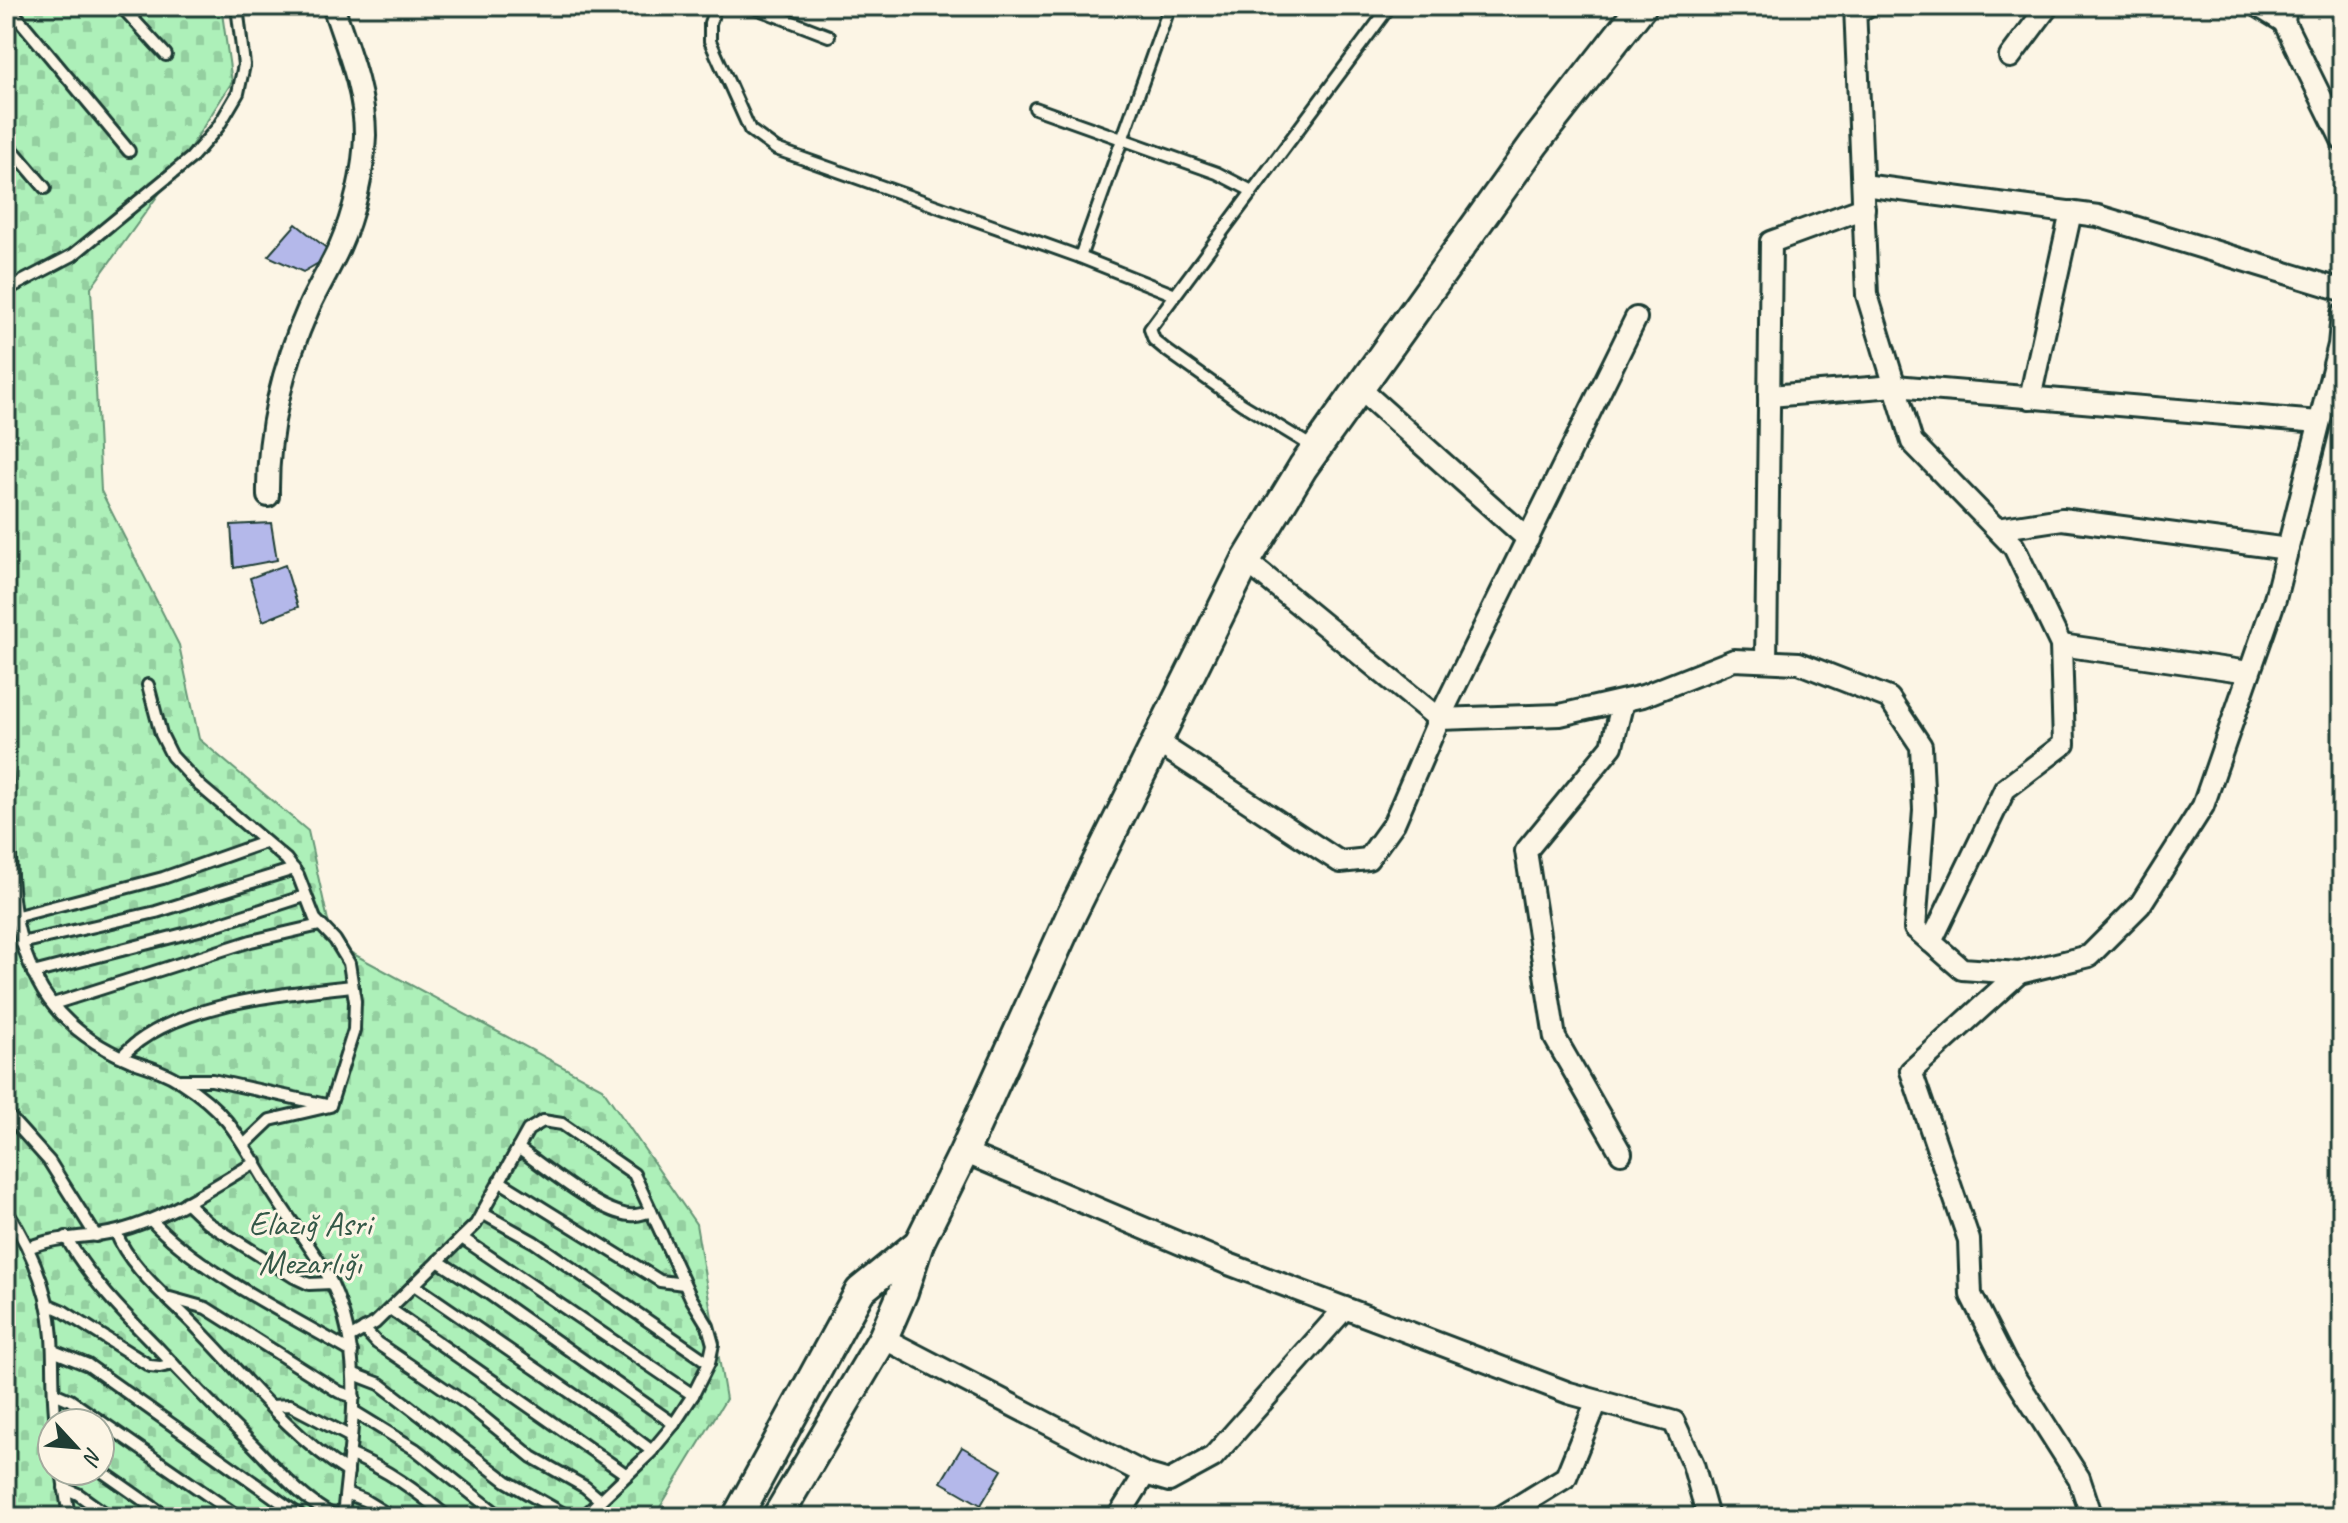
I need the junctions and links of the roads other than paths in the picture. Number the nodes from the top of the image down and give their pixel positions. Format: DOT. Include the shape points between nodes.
graph roads {
  1 [pos="8,6"];
  2 [pos="121,6"];
  3 [pos="237,6"];
  4 [pos="333,6"];
  5 [pos="716,6"];
  6 [pos="751,6"];
  7 [pos="1170,6"];
  8 [pos="1390,6"];
  9 [pos="1642,6"];
  10 [pos="1876,6"];
  11 [pos="2048,6"];
  12 [pos="2258,6"];
  13 [pos="1855,13"];
  14 [pos="2285,14"];
  15 [pos="829,36"];
  16 [pos="166,55"];
  17 [pos="2010,57"];
  18 [pos="1035,108"];
  19 [pos="1123,139"];
  20 [pos="2342,140"];
  21 [pos="6,142"];
  22 [pos="129,151"];
  23 [pos="1863,185"];
  24 [pos="45,188"];
  25 [pos="1252,191"];
  26 [pos="1864,208"];
  27 [pos="2071,212"];
  28 [pos="1080,257"];
  29 [pos="6,290"];
  30 [pos="2342,290"];
  31 [pos="1175,295"];
  32 [pos="2342,314"];
  33 [pos="1636,318"];
  34 [pos="1895,386"];
  35 [pos="1359,388"];
  36 [pos="1769,396"];
  37 [pos="2030,398"];
  38 [pos="2319,422"];
  39 [pos="1316,449"];
  40 [pos="268,496"];
  41 [pos="1997,529"];
  42 [pos="1528,539"];
  43 [pos="2288,549"];
  44 [pos="1246,561"];
  45 [pos="2061,645"];
  46 [pos="1766,661"];
  47 [pos="2249,672"];
  48 [pos="148,685"];
  49 [pos="1623,701"];
  50 [pos="1439,719"];
  51 [pos="1157,742"];
  52 [pos="6,772"];
  53 [pos="265,842"];
  54 [pos="294,869"];
  55 [pos="305,896"];
  56 [pos="14,917"];
  57 [pos="320,925"];
  58 [pos="1931,942"];
  59 [pos="21,943"];
  60 [pos="33,973"];
  61 [pos="2019,973"];
  62 [pos="352,986"];
  63 [pos="53,1004"];
  64 [pos="122,1056"];
  65 [pos="179,1080"];
  66 [pos="330,1106"];
  67 [pos="6,1113"];
  68 [pos="245,1144"];
  69 [pos="518,1148"];
  70 [pos="964,1152"];
  71 [pos="1621,1153"];
  72 [pos="256,1162"];
  73 [pos="499,1181"];
  74 [pos="186,1202"];
  75 [pos="6,1210"];
  76 [pos="651,1211"];
  77 [pos="482,1213"];
  78 [pos="151,1220"];
  79 [pos="116,1232"];
  80 [pos="96,1236"];
  81 [pos="66,1237"];
  82 [pos="462,1238"];
  83 [pos="919,1243"];
  84 [pos="28,1248"];
  85 [pos="438,1261"];
  86 [pos="331,1283"];
  87 [pos="684,1284"];
  88 [pos="414,1285"];
  89 [pos="168,1298"];
  90 [pos="47,1304"];
  91 [pos="1345,1308"];
  92 [pos="390,1309"];
  93 [pos="364,1329"];
  94 [pos="349,1338"];
  95 [pos="883,1338"];
  96 [pos="53,1351"];
  97 [pos="352,1352"];
  98 [pos="709,1363"];
  99 [pos="173,1364"];
  100 [pos="354,1374"];
  101 [pos="54,1393"];
  102 [pos="693,1395"];
  103 [pos="354,1397"];
  104 [pos="1597,1401"];
  105 [pos="271,1406"];
  106 [pos="55,1407"];
  107 [pos="353,1411"];
  108 [pos="674,1424"];
  109 [pos="351,1437"];
  110 [pos="652,1451"];
  111 [pos="349,1454"];
  112 [pos="348,1472"];
  113 [pos="1145,1474"];
  114 [pos="627,1475"];
  115 [pos="116,1481"];
  116 [pos="64,1488"];
  117 [pos="346,1493"];
  118 [pos="599,1499"];
  119 [pos="69,1517"];
  120 [pos="110,1517"];
  121 [pos="167,1517"];
  122 [pos="239,1517"];
  123 [pos="302,1517"];
  124 [pos="336,1517"];
  125 [pos="343,1517"];
  126 [pos="392,1517"];
  127 [pos="447,1517"];
  128 [pos="501,1517"];
  129 [pos="569,1517"];
  130 [pos="583,1517"];
  131 [pos="737,1517"];
  132 [pos="777,1517"];
  133 [pos="1118,1517"];
  134 [pos="1501,1517"];
  135 [pos="1708,1517"];
  136 [pos="2092,1517"];
  1 -- 22 [label="lane"];
  2 -- 16 [label="lane"];
  3 -- 29 [label="lane" via="244,65 238,93 218,127 191,158 73,255"];
  4 -- 40 [label="street" via="363,103 363,159 349,222 289,362 269,447"];
  5 -- 28 [label="lane" via="710,41 750,130 759,139"];
  6 -- 15 [label="lane"];
  7 -- 19 [label="lane"];
  8 -- 25 [label="lane"];
  9 -- 35 [label="street" via="1534,144"];
  10 -- 13 [label="lane"];
  11 -- 17 [label="street"];
  12 -- 14 [label="street"];
  13 -- 23 [label="street"];
  14 -- 20 [label="street"];
  18 -- 19 [label="lane"];
  19 -- 25 [label="lane"];
  19 -- 28 [label="lane"];
  21 -- 24 [label="lane"];
  23 -- 26 [label="street"];
  23 -- 27 [label="street"];
  25 -- 31 [label="lane"];
  26 -- 34 [label="street" via="1867,295"];
  26 -- 36 [label="street" via="1771,242"];
  27 -- 30 [label="street"];
  27 -- 37 [label="street"];
  28 -- 31 [label="lane"];
  31 -- 39 [label="lane" via="1150,329 1154,340"];
  32 -- 38 [label="street"];
  33 -- 42 [label="street"];
  34 -- 36 [label="street"];
  34 -- 37 [label="street"];
  34 -- 41 [label="street" via="1912,442"];
  35 -- 39 [label="street"];
  35 -- 42 [label="street"];
  36 -- 46 [label="street"];
  37 -- 38 [label="street"];
  38 -- 43 [label="street"];
  39 -- 44 [label="street"];
  41 -- 43 [label="street" via="2062,519"];
  41 -- 45 [label="street" via="2014,547"];
  42 -- 50 [label="street"];
  43 -- 47 [label="street"];
  44 -- 50 [label="street"];
  44 -- 51 [label="street"];
  45 -- 47 [label="street"];
  45 -- 58 [label="street" via="2064,744 2005,789"];
  46 -- 49 [label="street" via="1734,660"];
  46 -- 58 [label="street" via="1799,663 1889,698 1921,746 1924,810 1915,928"];
  47 -- 61 [label="street" via="2203,806 2140,905 2089,956"];
  48 -- 53 [label="lane" via="172,756"];
  49 -- 50 [label="street" via="1560,715"];
  49 -- 71 [label="street" via="1612,746 1526,851 1555,1038"];
  50 -- 51 [label="street" via="1394,823 1368,859 1340,862"];
  51 -- 70 [label="street" via="1072,913"];
  52 -- 56 [label="lane" via="7,872"];
  53 -- 54 [label="lane"];
  53 -- 56 [label="lane" via="163,878"];
  54 -- 55 [label="lane"];
  54 -- 59 [label="lane" via="156,912"];
  55 -- 57 [label="lane"];
  55 -- 60 [label="lane"];
  56 -- 59 [label="lane"];
  57 -- 62 [label="lane" via="349,963"];
  57 -- 63 [label="lane" via="251,941"];
  58 -- 61 [label="street" via="1962,969"];
  59 -- 60 [label="lane"];
  60 -- 63 [label="lane"];
  61 -- 136 [label="street" via="1911,1071 1969,1240 1971,1295 2005,1362 2079,1478"];
  62 -- 64 [label="lane" via="229,1004 160,1030"];
  62 -- 66 [label="lane" via="354,1030"];
  63 -- 64 [label="lane" via="80,1032"];
  64 -- 65 [label="lane"];
  65 -- 66 [label="lane" via="212,1080"];
  65 -- 68 [label="lane" via="219,1111"];
  66 -- 68 [label="lane" via="270,1120"];
  67 -- 80 [label="lane" via="49,1161"];
  68 -- 72 [label="lane"];
  69 -- 73 [label="lane"];
  69 -- 76 [label="lane" via="615,1212"];
  69 -- 76 [label="lane" via="535,1125 562,1124 634,1174"];
  70 -- 83 [label="street"];
  70 -- 91 [label="street"];
  72 -- 74 [label="lane"];
  72 -- 86 [label="lane"];
  73 -- 77 [label="lane"];
  73 -- 87 [label="lane" via="660,1281"];
  74 -- 78 [label="lane"];
  74 -- 86 [label="lane" via="208,1223 294,1277 309,1284"];
  75 -- 84 [label="lane"];
  76 -- 87 [label="lane"];
  77 -- 82 [label="lane"];
  77 -- 98 [label="lane" via="544,1248"];
  78 -- 79 [label="lane"];
  78 -- 97 [label="lane" via="165,1236 218,1272"];
  79 -- 80 [label="lane"];
  79 -- 89 [label="lane" via="121,1245"];
  80 -- 81 [label="lane"];
  81 -- 84 [label="lane"];
  81 -- 99 [label="lane" via="80,1262"];
  82 -- 85 [label="lane"];
  82 -- 102 [label="lane"];
  83 -- 95 [label="street"];
  83 -- 131 [label="street" via="860,1291"];
  84 -- 90 [label="lane"];
  85 -- 88 [label="lane"];
  85 -- 108 [label="lane"];
  86 -- 94 [label="lane"];
  87 -- 98 [label="lane" via="711,1335"];
  88 -- 92 [label="lane"];
  88 -- 110 [label="lane"];
  89 -- 103 [label="lane" via="206,1308"];
  89 -- 105 [label="lane"];
  90 -- 96 [label="lane"];
  90 -- 99 [label="lane" via="150,1366"];
  91 -- 104 [label="street"];
  91 -- 113 [label="street" via="1213,1457 1169,1481"];
  92 -- 93 [label="lane"];
  92 -- 114 [label="lane"];
  93 -- 94 [label="lane"];
  93 -- 118 [label="lane" via="532,1457"];
  94 -- 97 [label="lane"];
  95 -- 113 [label="street"];
  95 -- 132 [label="street"];
  96 -- 101 [label="lane"];
  96 -- 123 [label="lane" via="88,1365"];
  97 -- 100 [label="lane"];
  98 -- 102 [label="lane"];
  99 -- 124 [label="lane" via="297,1488"];
  100 -- 103 [label="lane"];
  100 -- 129 [label="lane" via="380,1384 506,1481"];
  101 -- 106 [label="lane"];
  101 -- 122 [label="lane"];
  102 -- 108 [label="lane"];
  103 -- 107 [label="lane"];
  104 -- 134 [label="street" via="1566,1477"];
  104 -- 135 [label="street" via="1674,1422"];
  105 -- 109 [label="lane" via="290,1405"];
  105 -- 112 [label="lane" via="311,1446"];
  107 -- 109 [label="lane"];
  107 -- 128 [label="lane" via="415,1449"];
  108 -- 110 [label="lane"];
  109 -- 111 [label="lane"];
  110 -- 114 [label="lane"];
  111 -- 112 [label="lane"];
  111 -- 127 [label="lane" via="375,1464"];
  112 -- 117 [label="lane"];
  113 -- 133 [label="street"];
  114 -- 118 [label="lane"];
  115 -- 121 [label="lane"];
  116 -- 119 [label="lane"];
  116 -- 120 [label="lane"];
  117 -- 125 [label="lane"];
  117 -- 126 [label="lane"];
  118 -- 130 [label="lane"];
}
